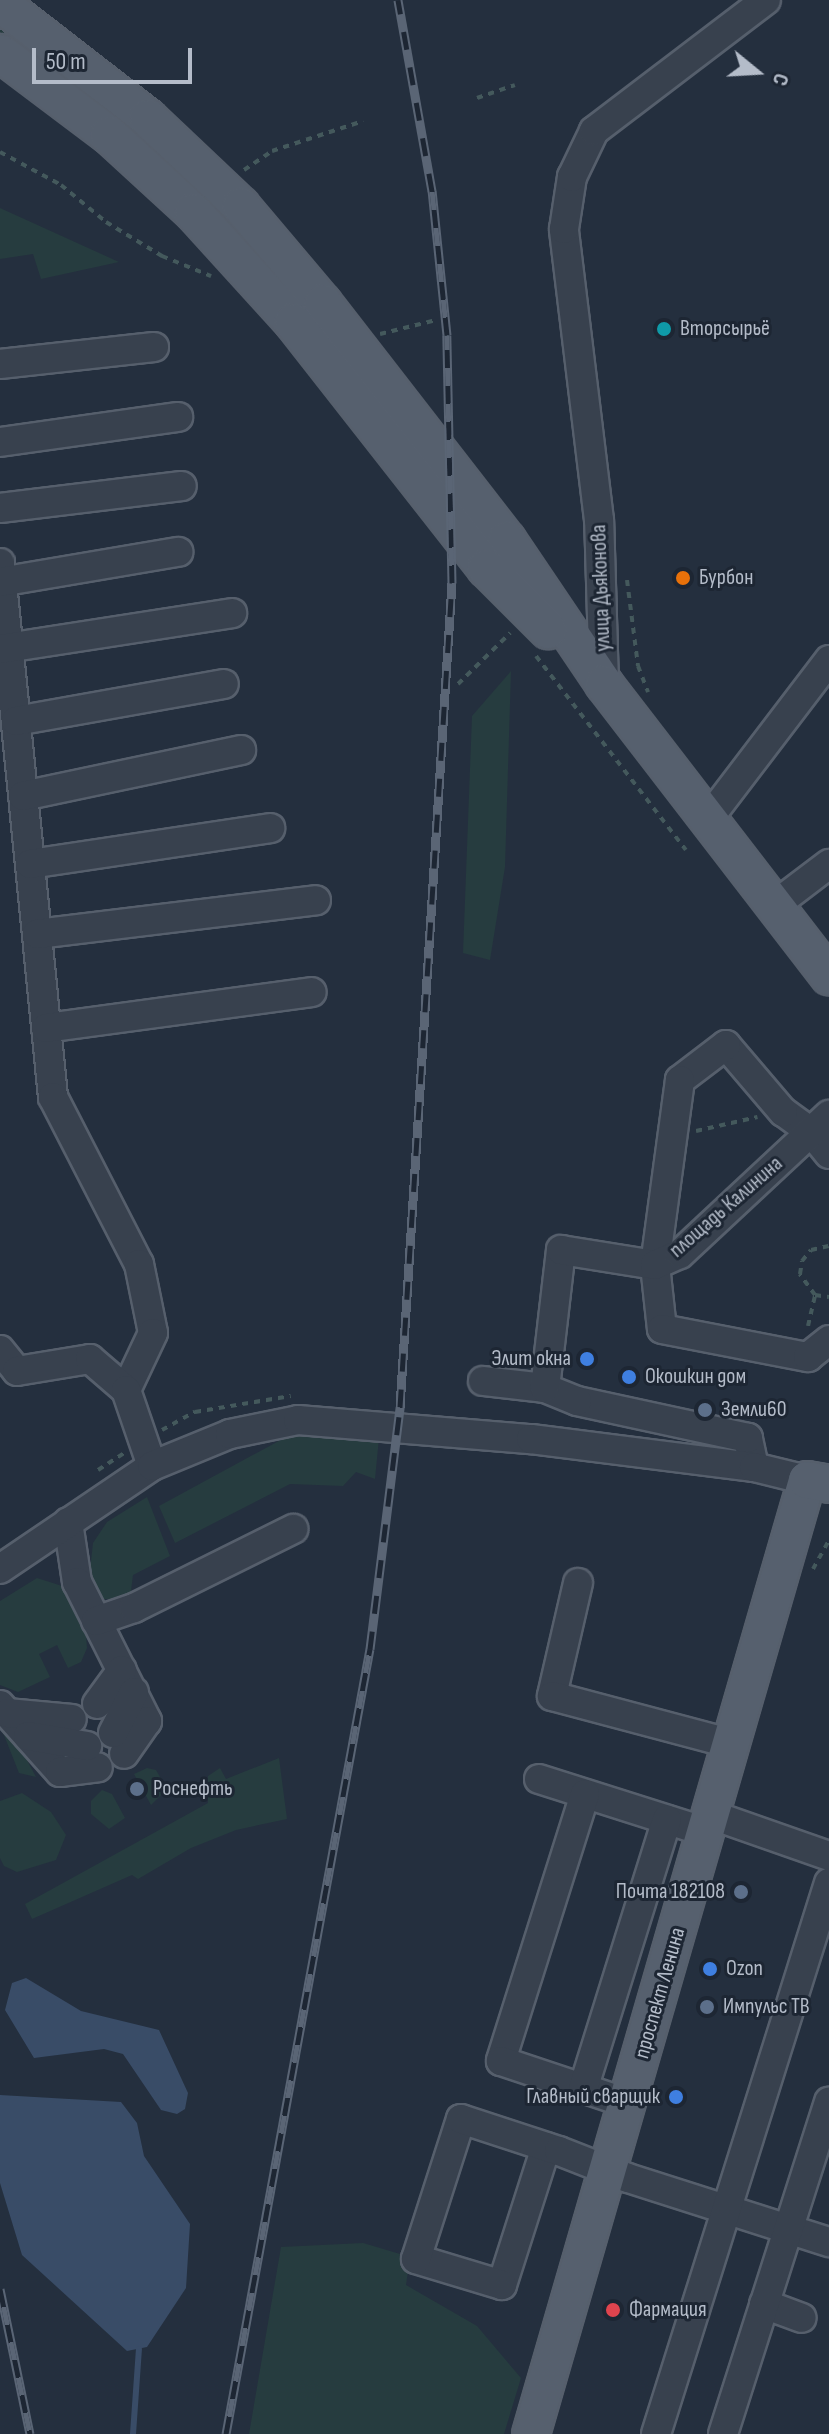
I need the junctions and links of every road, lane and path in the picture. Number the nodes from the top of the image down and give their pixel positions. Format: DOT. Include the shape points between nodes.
graph roads {
  1 [pos="766,0"];
  2 [pos="0,3"];
  3 [pos="0,53"];
  4 [pos="515,85"];
  5 [pos="477,98"];
  6 [pos="363,121"];
  7 [pos="0,152"];
  8 [pos="238,175"];
  9 [pos="218,279"];
  10 [pos="436,320"];
  11 [pos="370,336"];
  12 [pos="154,347"];
  13 [pos="0,364"];
  14 [pos="178,417"];
  15 [pos="0,442"];
  16 [pos="182,486"];
  17 [pos="0,508"];
  18 [pos="178,552"];
  19 [pos="625,566"];
  20 [pos="1,576"];
  21 [pos="232,613"];
  22 [pos="522,638"];
  23 [pos="4,648"];
  24 [pos="532,651"];
  25 [pos="829,660"];
  26 [pos="224,684"];
  27 [pos="458,684"];
  28 [pos="604,684"];
  29 [pos="650,697"];
  30 [pos="16,721"];
  31 [pos="241,750"];
  32 [pos="23,796"];
  33 [pos="708,819"];
  34 [pos="270,828"];
  35 [pos="686,850"];
  36 [pos="30,864"];
  37 [pos="829,864"];
  38 [pos="316,900"];
  39 [pos="775,905"];
  40 [pos="37,934"];
  41 [pos="829,976"];
  42 [pos="312,992"];
  43 [pos="46,1028"];
  44 [pos="783,1112"];
  45 [pos="820,1124"];
  46 [pos="673,1136"];
  47 [pos="829,1154"];
  48 [pos="829,1246"];
  49 [pos="655,1265"];
  50 [pos="815,1295"];
  51 [pos="829,1297"];
  52 [pos="829,1340"];
  53 [pos="0,1350"];
  54 [pos="800,1355"];
  55 [pos="483,1381"];
  56 [pos="545,1388"];
  57 [pos="126,1390"];
  58 [pos="152,1466"];
  59 [pos="754,1467"];
  60 [pos="818,1482"];
  61 [pos="68,1522"];
  62 [pos="293,1529"];
  63 [pos="0,1569"];
  64 [pos="578,1583"];
  65 [pos="96,1621"];
  66 [pos="128,1681"];
  67 [pos="97,1704"];
  68 [pos="3,1709"];
  69 [pos="72,1719"];
  70 [pos="119,1744"];
  71 [pos="732,1744"];
  72 [pos="92,1756"];
  73 [pos="539,1779"];
  74 [pos="585,1794"];
  75 [pos="667,1820"];
  76 [pos="709,1824"];
  77 [pos="829,1856"];
  78 [pos="829,1883"];
  79 [pos="583,2089"];
  80 [pos="829,2101"];
  81 [pos="627,2103"];
  82 [pos="546,2147"];
  83 [pos="608,2171"];
  84 [pos="728,2208"];
  85 [pos="788,2229"];
  86 [pos="829,2242"];
  87 [pos="764,2304"];
  88 [pos="802,2318"];
  89 [pos="531,2434"];
  90 [pos="656,2434"];
  91 [pos="723,2434"];
  1 -- 28 [label="street, улица Дьяконова" via="594,131 572,177 564,229 599,520"];
  2 -- 28 [label="main road" via="148,118 241,206 507,540"];
  3 -- 28 [label="main road" via="109,135 193,212 293,322 486,568"];
  4 -- 5 [label="path"];
  6 -- 8 [label="path" via="272,151"];
  7 -- 9 [label="path" via="61,185 106,222 162,256"];
  10 -- 11 [label="path"];
  12 -- 13 [label="street"];
  14 -- 15 [label="street"];
  16 -- 17 [label="street"];
  18 -- 20 [label="street"];
  19 -- 29 [label="path" via="638,666"];
  20 -- 23 [label="street"];
  21 -- 23 [label="street"];
  22 -- 27 [label="path" via="514,629"];
  23 -- 30 [label="street"];
  24 -- 35 [label="path"];
  25 -- 33 [label="street"];
  26 -- 30 [label="street"];
  28 -- 33 [label="main road, улица Дьяконова"];
  30 -- 32 [label="street"];
  31 -- 32 [label="street"];
  32 -- 36 [label="street"];
  33 -- 39 [label="main road, улица Дьяконова"];
  34 -- 36 [label="street"];
  36 -- 40 [label="street"];
  37 -- 39 [label="street"];
  38 -- 40 [label="street"];
  39 -- 41 [label="main road, улица Дьяконова"];
  40 -- 43 [label="street"];
  42 -- 43 [label="street"];
  43 -- 57 [label="street" via="53,1097 139,1264 153,1333"];
  44 -- 45 [label="street"];
  44 -- 46 [label="path"];
  44 -- 46 [label="street" via="726,1045 680,1080"];
  45 -- 47 [label="street"];
  45 -- 49 [label="street, площадь Калинина" via="680,1254"];
  46 -- 49 [label="street"];
  48 -- 50 [label="path" via="811,1250 802,1261 800,1274"];
  49 -- 54 [label="street" via="662,1329"];
  49 -- 56 [label="street, площадь Калинина" via="561,1250"];
  50 -- 51 [label="path"];
  50 -- 54 [label="path"];
  52 -- 54 [label="street" via="808,1357"];
  53 -- 57 [label="street" via="17,1371 90,1359"];
  55 -- 56 [label="street"];
  56 -- 59 [label="street" via="577,1401 748,1438"];
  57 -- 58 [label="street"];
  58 -- 59 [label="street" via="230,1434 298,1420 531,1439"];
  58 -- 61 [label="street"];
  59 -- 60 [label="street"];
  60 -- 71 [label="main road, проспект Ленина"];
  61 -- 63 [label="street"];
  61 -- 65 [label="street" via="77,1582"];
  62 -- 65 [label="street" via="134,1608"];
  64 -- 71 [label="street" via="552,1696"];
  65 -- 66 [label="street"];
  66 -- 67 [label="street"];
  66 -- 70 [label="street"];
  68 -- 69 [label="street"];
  68 -- 72 [label="street" via="60,1772"];
  71 -- 76 [label="main road, проспект Ленина"];
  73 -- 74 [label="street"];
  74 -- 75 [label="street"];
  74 -- 79 [label="street" via="501,2061"];
  75 -- 76 [label="street"];
  75 -- 79 [label="street"];
  76 -- 77 [label="street"];
  76 -- 81 [label="main road, проспект Ленина"];
  78 -- 84 [label="street"];
  79 -- 81 [label="street"];
  80 -- 85 [label="street"];
  81 -- 83 [label="main road, проспект Ленина"];
  82 -- 82 [label="street" via="461,2119 416,2259 502,2285"];
  82 -- 83 [label="street"];
  83 -- 84 [label="street"];
  83 -- 89 [label="main road, проспект Ленина"];
  84 -- 85 [label="street"];
  84 -- 90 [label="street"];
  85 -- 86 [label="street"];
  85 -- 87 [label="street"];
  87 -- 88 [label="street"];
  87 -- 91 [label="street"];
}
